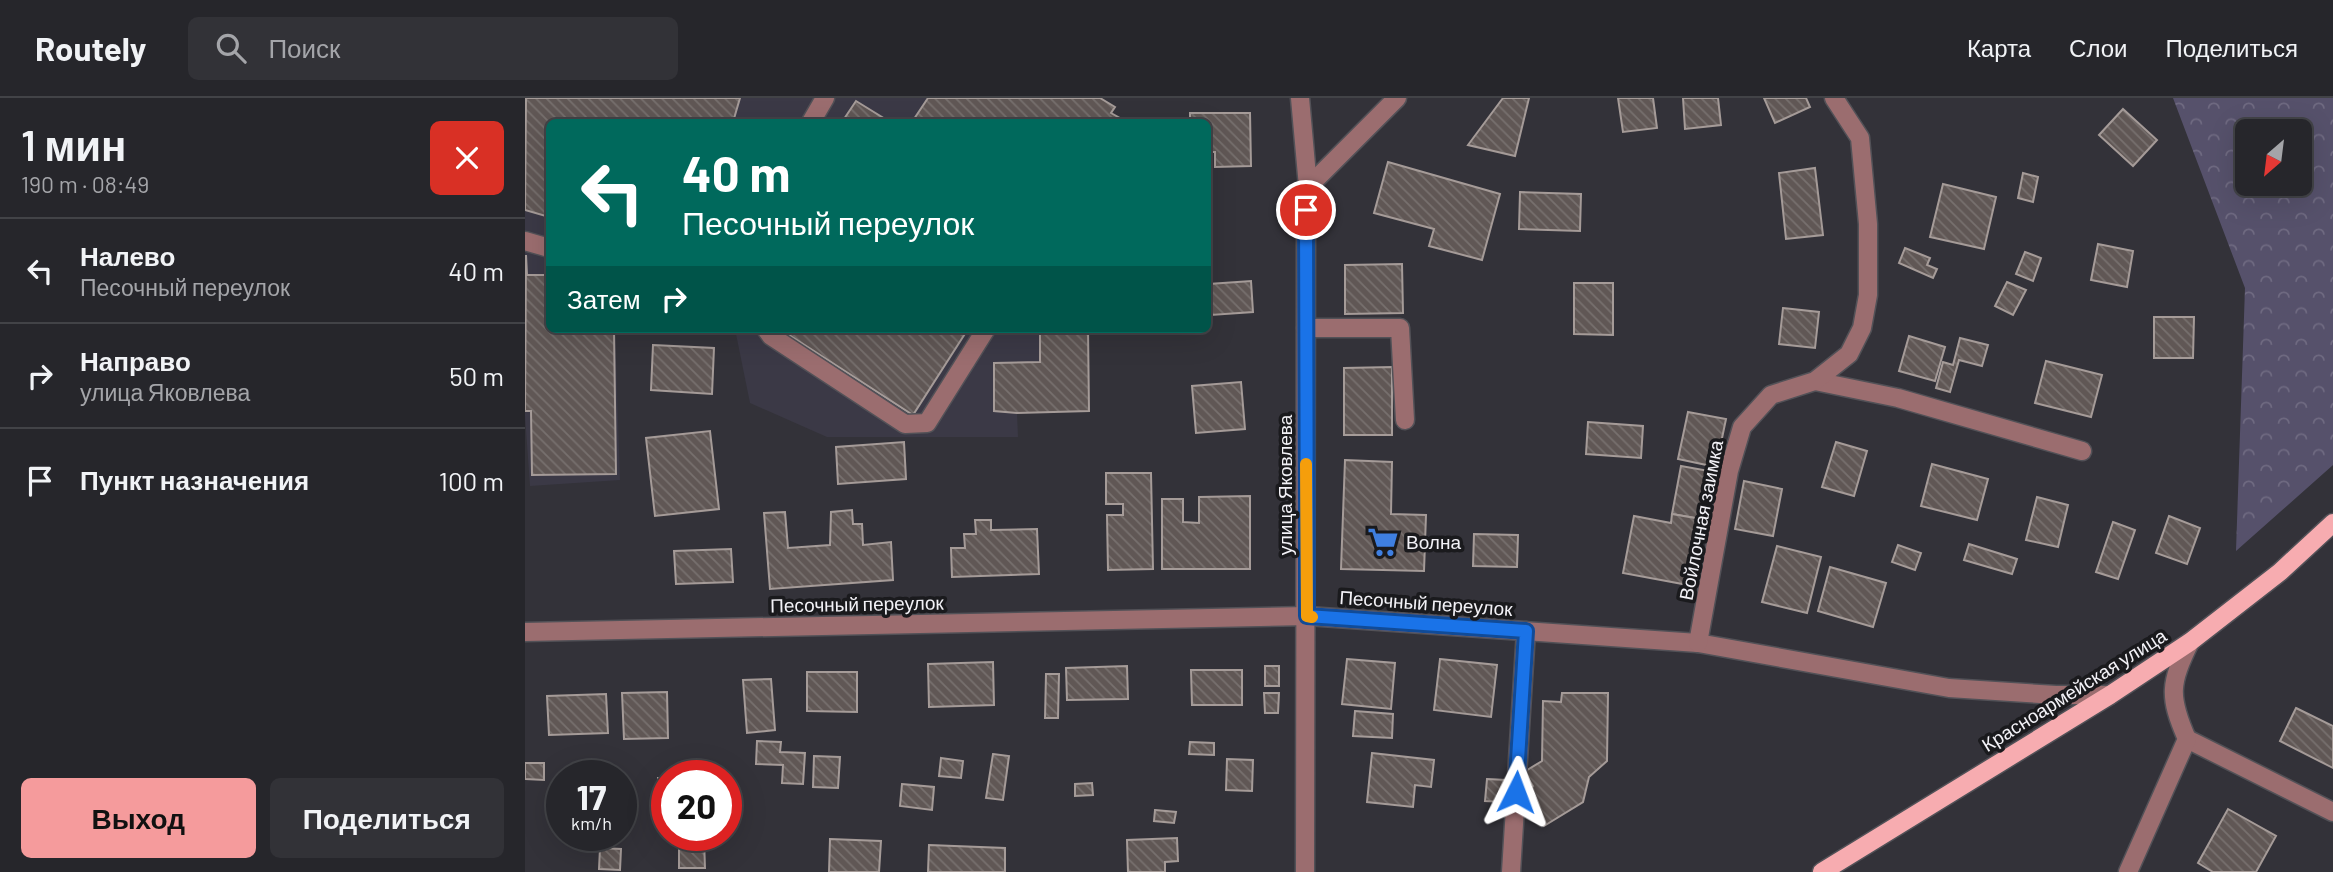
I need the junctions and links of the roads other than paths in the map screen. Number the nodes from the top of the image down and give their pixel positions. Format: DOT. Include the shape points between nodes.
graph roads {
  1 [pos="825,98"];
  2 [pos="1300,98"];
  3 [pos="1397,98"];
  4 [pos="1834,98"];
  5 [pos="813,119"];
  6 [pos="1308,187"];
  7 [pos="525,242"];
  8 [pos="546,247"];
  9 [pos="1306,328"];
  10 [pos="769,333"];
  11 [pos="983,333"];
  12 [pos="1815,381"];
  13 [pos="1405,420"];
  14 [pos="2082,451"];
  15 [pos="2333,523"];
  16 [pos="1307,616"];
  17 [pos="1526,631"];
  18 [pos="525,632"];
  19 [pos="2190,642"];
  20 [pos="1698,643"];
  21 [pos="2110,695"];
  22 [pos="2187,739"];
  23 [pos="2333,812"];
  24 [pos="1305,872"];
  25 [pos="1511,872"];
  26 [pos="1822,872"];
  27 [pos="2128,872"];
  1 -- 5 [label="street"];
  2 -- 6 [label="street, улица Яковлева"];
  3 -- 6 [label="street"];
  4 -- 12 [label="street, Войлочная заимка" via="1860,138 1868,224 1868,295 1862,328 1849,354"];
  6 -- 9 [label="street, улица Яковлева"];
  7 -- 8 [label="street"];
  9 -- 13 [label="street" via="1400,328"];
  9 -- 16 [label="street, улица Яковлева"];
  10 -- 11 [label="street" via="905,424 927,423"];
  12 -- 14 [label="street" via="1898,398"];
  12 -- 20 [label="street, Войлочная заимка" via="1771,395 1742,427 1729,471"];
  15 -- 19 [label="main road, Красноармейская улица" via="2280,572"];
  16 -- 17 [label="street, Песочный переулок"];
  16 -- 18 [label="street, Песочный переулок"];
  16 -- 24 [label="street, улица Яковлева"];
  17 -- 20 [label="street, Песочный переулок"];
  17 -- 25 [label="street"];
  19 -- 21 [label="main road, Красноармейская улица"];
  19 -- 22 [label="street" via="2172,691"];
  20 -- 21 [label="street, Песочный переулок" via="1949,688"];
  21 -- 26 [label="main road, Красноармейская улица"];
  22 -- 23 [label="street"];
  22 -- 27 [label="street"];
}
